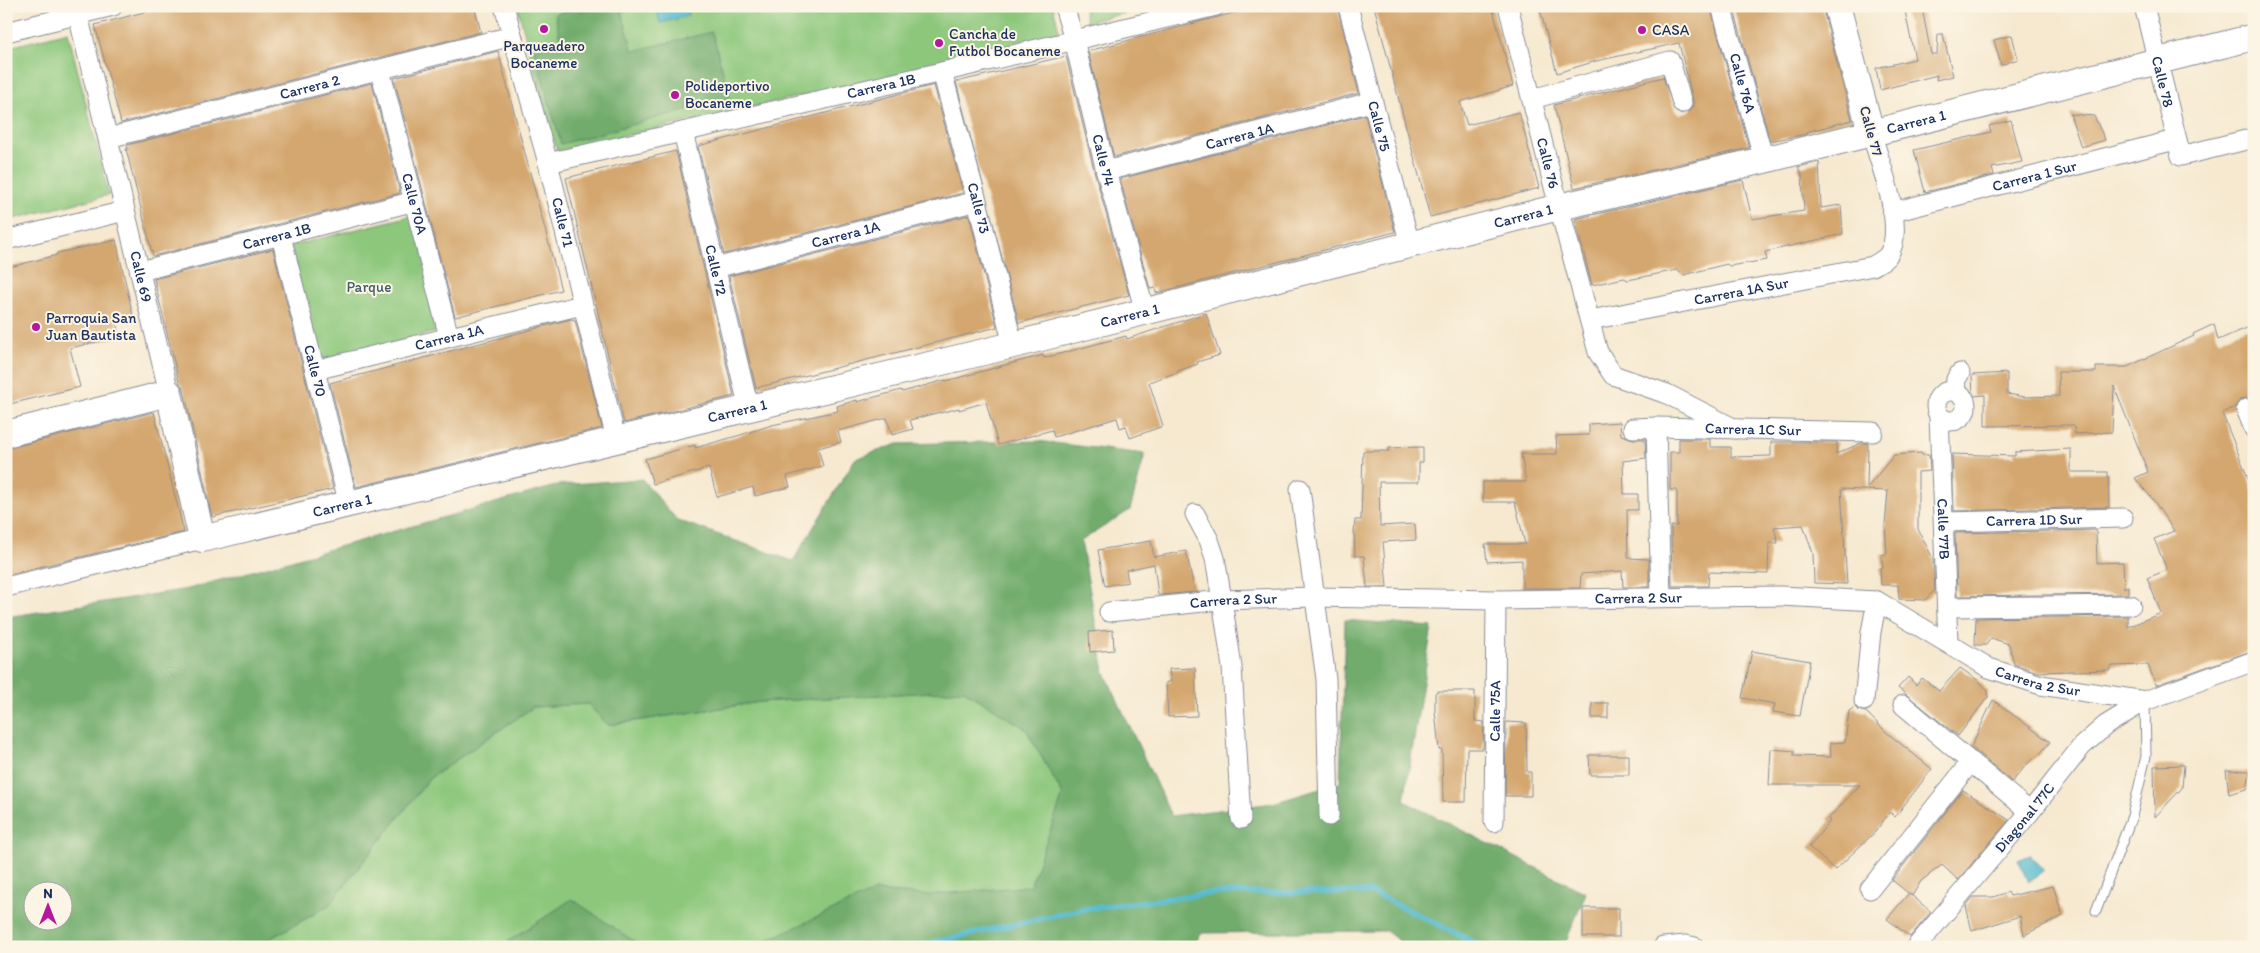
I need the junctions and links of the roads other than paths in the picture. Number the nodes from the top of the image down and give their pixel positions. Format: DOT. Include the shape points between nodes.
graph roads {
  1 [pos="113,6"];
  2 [pos="504,6"];
  3 [pos="1064,6"];
  4 [pos="1216,6"];
  5 [pos="1348,6"];
  6 [pos="1508,6"];
  7 [pos="1721,6"];
  8 [pos="1839,6"];
  9 [pos="2144,6"];
  10 [pos="68,12"];
  11 [pos="6,32"];
  12 [pos="512,36"];
  13 [pos="2254,37"];
  14 [pos="1074,40"];
  15 [pos="2156,62"];
  16 [pos="380,70"];
  17 [pos="942,72"];
  18 [pos="1532,100"];
  19 [pos="1371,102"];
  20 [pos="1682,103"];
  21 [pos="682,132"];
  22 [pos="1870,132"];
  23 [pos="108,138"];
  24 [pos="2254,138"];
  25 [pos="2178,148"];
  26 [pos="1764,160"];
  27 [pos="548,163"];
  28 [pos="1106,172"];
  29 [pos="415,201"];
  30 [pos="977,201"];
  31 [pos="1559,207"];
  32 [pos="125,211"];
  33 [pos="1893,212"];
  34 [pos="281,236"];
  35 [pos="6,240"];
  36 [pos="1410,245"];
  37 [pos="1888,256"];
  38 [pos="715,268"];
  39 [pos="140,271"];
  40 [pos="582,305"];
  41 [pos="1145,312"];
  42 [pos="1590,320"];
  43 [pos="449,337"];
  44 [pos="1013,345"];
  45 [pos="315,370"];
  46 [pos="169,393"];
  47 [pos="749,409"];
  48 [pos="2246,409"];
  49 [pos="1939,416"];
  50 [pos="1656,427"];
  51 [pos="1633,428"];
  52 [pos="1735,429"];
  53 [pos="2254,429"];
  54 [pos="1873,432"];
  55 [pos="6,434"];
  56 [pos="616,440"];
  57 [pos="1300,489"];
  58 [pos="350,505"];
  59 [pos="1195,514"];
  60 [pos="2123,518"];
  61 [pos="1944,522"];
  62 [pos="202,539"];
  63 [pos="6,588"];
  64 [pos="1661,596"];
  65 [pos="1313,597"];
  66 [pos="1222,600"];
  67 [pos="1496,600"];
  68 [pos="1878,602"];
  69 [pos="2131,605"];
  70 [pos="1947,606"];
  71 [pos="1109,612"];
  72 [pos="1948,642"];
  73 [pos="2254,661"];
  74 [pos="1864,701"];
  75 [pos="2144,702"];
  76 [pos="1903,705"];
  77 [pos="1970,763"];
  78 [pos="2030,812"];
  79 [pos="1329,816"];
  80 [pos="1241,820"];
  81 [pos="1494,822"];
  82 [pos="1870,889"];
  83 [pos="2096,911"];
  84 [pos="1663,947"];
  85 [pos="1695,947"];
  86 [pos="1916,947"];
  1 -- 10 [label="street"];
  2 -- 12 [label="street, Calle 71"];
  3 -- 14 [label="street, Calle 74"];
  4 -- 14 [label="street, Carrera 1B"];
  5 -- 19 [label="street, Calle 75"];
  6 -- 18 [label="street, Calle 76"];
  7 -- 26 [label="street, Calle 76A"];
  8 -- 22 [label="street, Calle 77"];
  9 -- 15 [label="street, Calle 78"];
  10 -- 11 [label="street"];
  10 -- 23 [label="street, Calle 69"];
  12 -- 16 [label="street, Carrera 2"];
  12 -- 27 [label="street, Calle 71"];
  13 -- 15 [label="street, Carrera 1"];
  14 -- 17 [label="street, Carrera 1B"];
  14 -- 28 [label="street, Calle 74"];
  15 -- 22 [label="street, Carrera 1"];
  15 -- 25 [label="street, Calle 78"];
  16 -- 23 [label="street, Carrera 2"];
  16 -- 29 [label="street, Calle 70A"];
  17 -- 21 [label="street, Carrera 1B"];
  17 -- 30 [label="street, Calle 73"];
  18 -- 20 [label="street" via="1670,61"];
  18 -- 31 [label="street, Calle 76"];
  19 -- 28 [label="street, Carrera 1A"];
  19 -- 36 [label="street, Calle 75"];
  21 -- 27 [label="street, Carrera 1B"];
  21 -- 38 [label="street, Calle 72"];
  22 -- 26 [label="street, Carrera 1"];
  22 -- 33 [label="street, Calle 77"];
  23 -- 32 [label="street, Calle 69"];
  24 -- 25 [label="street"];
  25 -- 33 [label="street, Carrera 1 Sur"];
  26 -- 31 [label="street, Carrera 1"];
  27 -- 40 [label="street, Calle 71"];
  28 -- 41 [label="street, Calle 74"];
  29 -- 34 [label="street, Carrera 1B"];
  29 -- 43 [label="street, Calle 70A"];
  30 -- 38 [label="street, Carrera 1A"];
  30 -- 44 [label="street, Calle 73"];
  31 -- 36 [label="street, Carrera 1"];
  31 -- 42 [label="street, Calle 76"];
  32 -- 35 [label="street"];
  32 -- 39 [label="street, Calle 69"];
  33 -- 37 [label="street, Calle 77" via="1894,241"];
  34 -- 39 [label="street, Carrera 1B"];
  34 -- 45 [label="street, Calle 70"];
  36 -- 41 [label="street, Carrera 1"];
  37 -- 42 [label="street, Carrera 1A Sur" via="1873,266"];
  38 -- 47 [label="street, Calle 72"];
  39 -- 46 [label="street, Calle 69"];
  40 -- 43 [label="street, Carrera 1A"];
  40 -- 56 [label="street, Calle 71"];
  41 -- 44 [label="street, Carrera 1"];
  42 -- 52 [label="street, Calle 76" via="1598,352 1613,375 1667,394"];
  43 -- 45 [label="street, Carrera 1A"];
  44 -- 47 [label="street, Carrera 1"];
  45 -- 58 [label="street, Calle 70"];
  46 -- 55 [label="street"];
  46 -- 62 [label="street, Calle 69"];
  47 -- 56 [label="street, Carrera 1"];
  48 -- 53 [label="street"];
  49 -- 49 [label="street" via="1935,408 1938,398 1958,382 1967,405 1965,414 1957,421 1948,422"];
  49 -- 61 [label="street, Calle 77B"];
  50 -- 51 [label="street, Carrera 1C Sur"];
  50 -- 52 [label="street, Carrera 1C Sur"];
  50 -- 64 [label="street"];
  52 -- 54 [label="street, Carrera 1C Sur"];
  56 -- 58 [label="street, Carrera 1"];
  57 -- 65 [label="street"];
  58 -- 62 [label="street, Carrera 1"];
  59 -- 66 [label="street" via="1215,558"];
  60 -- 61 [label="street, Carrera 1D Sur"];
  61 -- 70 [label="street, Calle 77B"];
  62 -- 63 [label="street, Carrera 1"];
  64 -- 67 [label="street, Carrera 2 Sur"];
  64 -- 68 [label="street, Carrera 2 Sur" via="1780,596"];
  65 -- 66 [label="street, Carrera 2 Sur"];
  65 -- 67 [label="street, Carrera 2 Sur"];
  65 -- 79 [label="street" via="1326,680"];
  66 -- 71 [label="street, Carrera 2 Sur"];
  66 -- 80 [label="street" via="1232,667"];
  67 -- 81 [label="street, Calle 75A"];
  68 -- 72 [label="street, Carrera 2 Sur"];
  68 -- 74 [label="street" via="1870,632"];
  69 -- 70 [label="street"];
  70 -- 72 [label="street, Calle 77B"];
  72 -- 75 [label="street, Carrera 2 Sur" via="1989,668 2041,685"];
  73 -- 75 [label="street, Diagonal 77C"];
  75 -- 78 [label="street, Diagonal 77C" via="2106,725 2082,746"];
  75 -- 83 [label="lane" via="2146,756 2132,816"];
  76 -- 77 [label="street"];
  77 -- 78 [label="street"];
  77 -- 82 [label="street"];
  78 -- 86 [label="street, Diagonal 77C"];
  84 -- 85 [label="street"];
}
